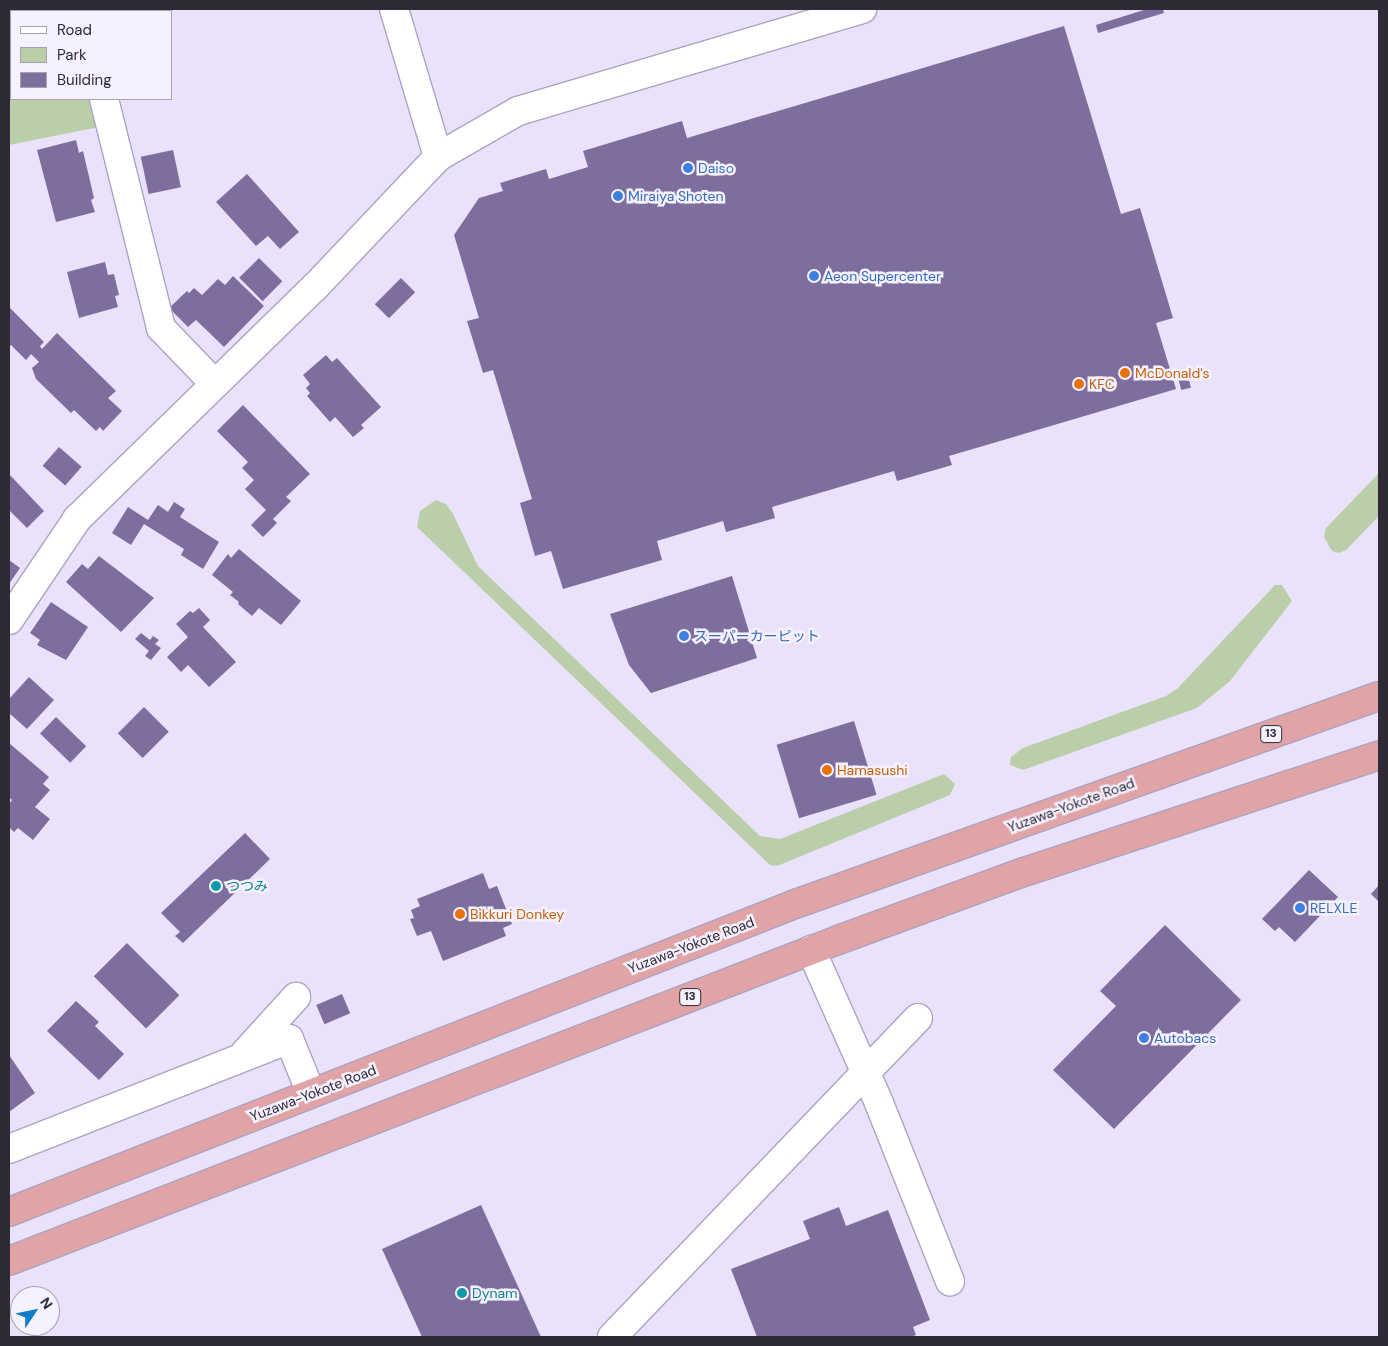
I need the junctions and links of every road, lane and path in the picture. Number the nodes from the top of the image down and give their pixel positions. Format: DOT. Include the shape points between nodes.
graph roads {
  1 [pos="394,9"];
  2 [pos="862,9"];
  3 [pos="104,100"];
  4 [pos="438,157"];
  5 [pos="214,383"];
  6 [pos="10,614"];
  7 [pos="1379,696"];
  8 [pos="1379,755"];
  9 [pos="810,950"];
  10 [pos="296,997"];
  11 [pos="918,1018"];
  12 [pos="240,1058"];
  13 [pos="866,1072"];
  14 [pos="311,1093"];
  15 [pos="9,1148"];
  16 [pos="9,1212"];
  17 [pos="9,1260"];
  18 [pos="950,1281"];
  19 [pos="612,1337"];
  1 -- 4 [label="street"];
  2 -- 4 [label="street" via="518,110"];
  3 -- 5 [label="street" via="161,328"];
  4 -- 5 [label="street" via="315,287"];
  5 -- 6 [label="street" via="77,519"];
  7 -- 14 [label="highway, Yuzawa-Yokote Road / 13" via="798,903"];
  8 -- 9 [label="highway, 13" via="1024,872"];
  9 -- 13 [label="street"];
  9 -- 17 [label="highway, 13"];
  10 -- 12 [label="street"];
  11 -- 13 [label="street"];
  12 -- 14 [label="street" via="289,1039"];
  12 -- 15 [label="street"];
  13 -- 18 [label="street"];
  13 -- 19 [label="street"];
  14 -- 16 [label="highway, Yuzawa-Yokote Road / 13"];
}
